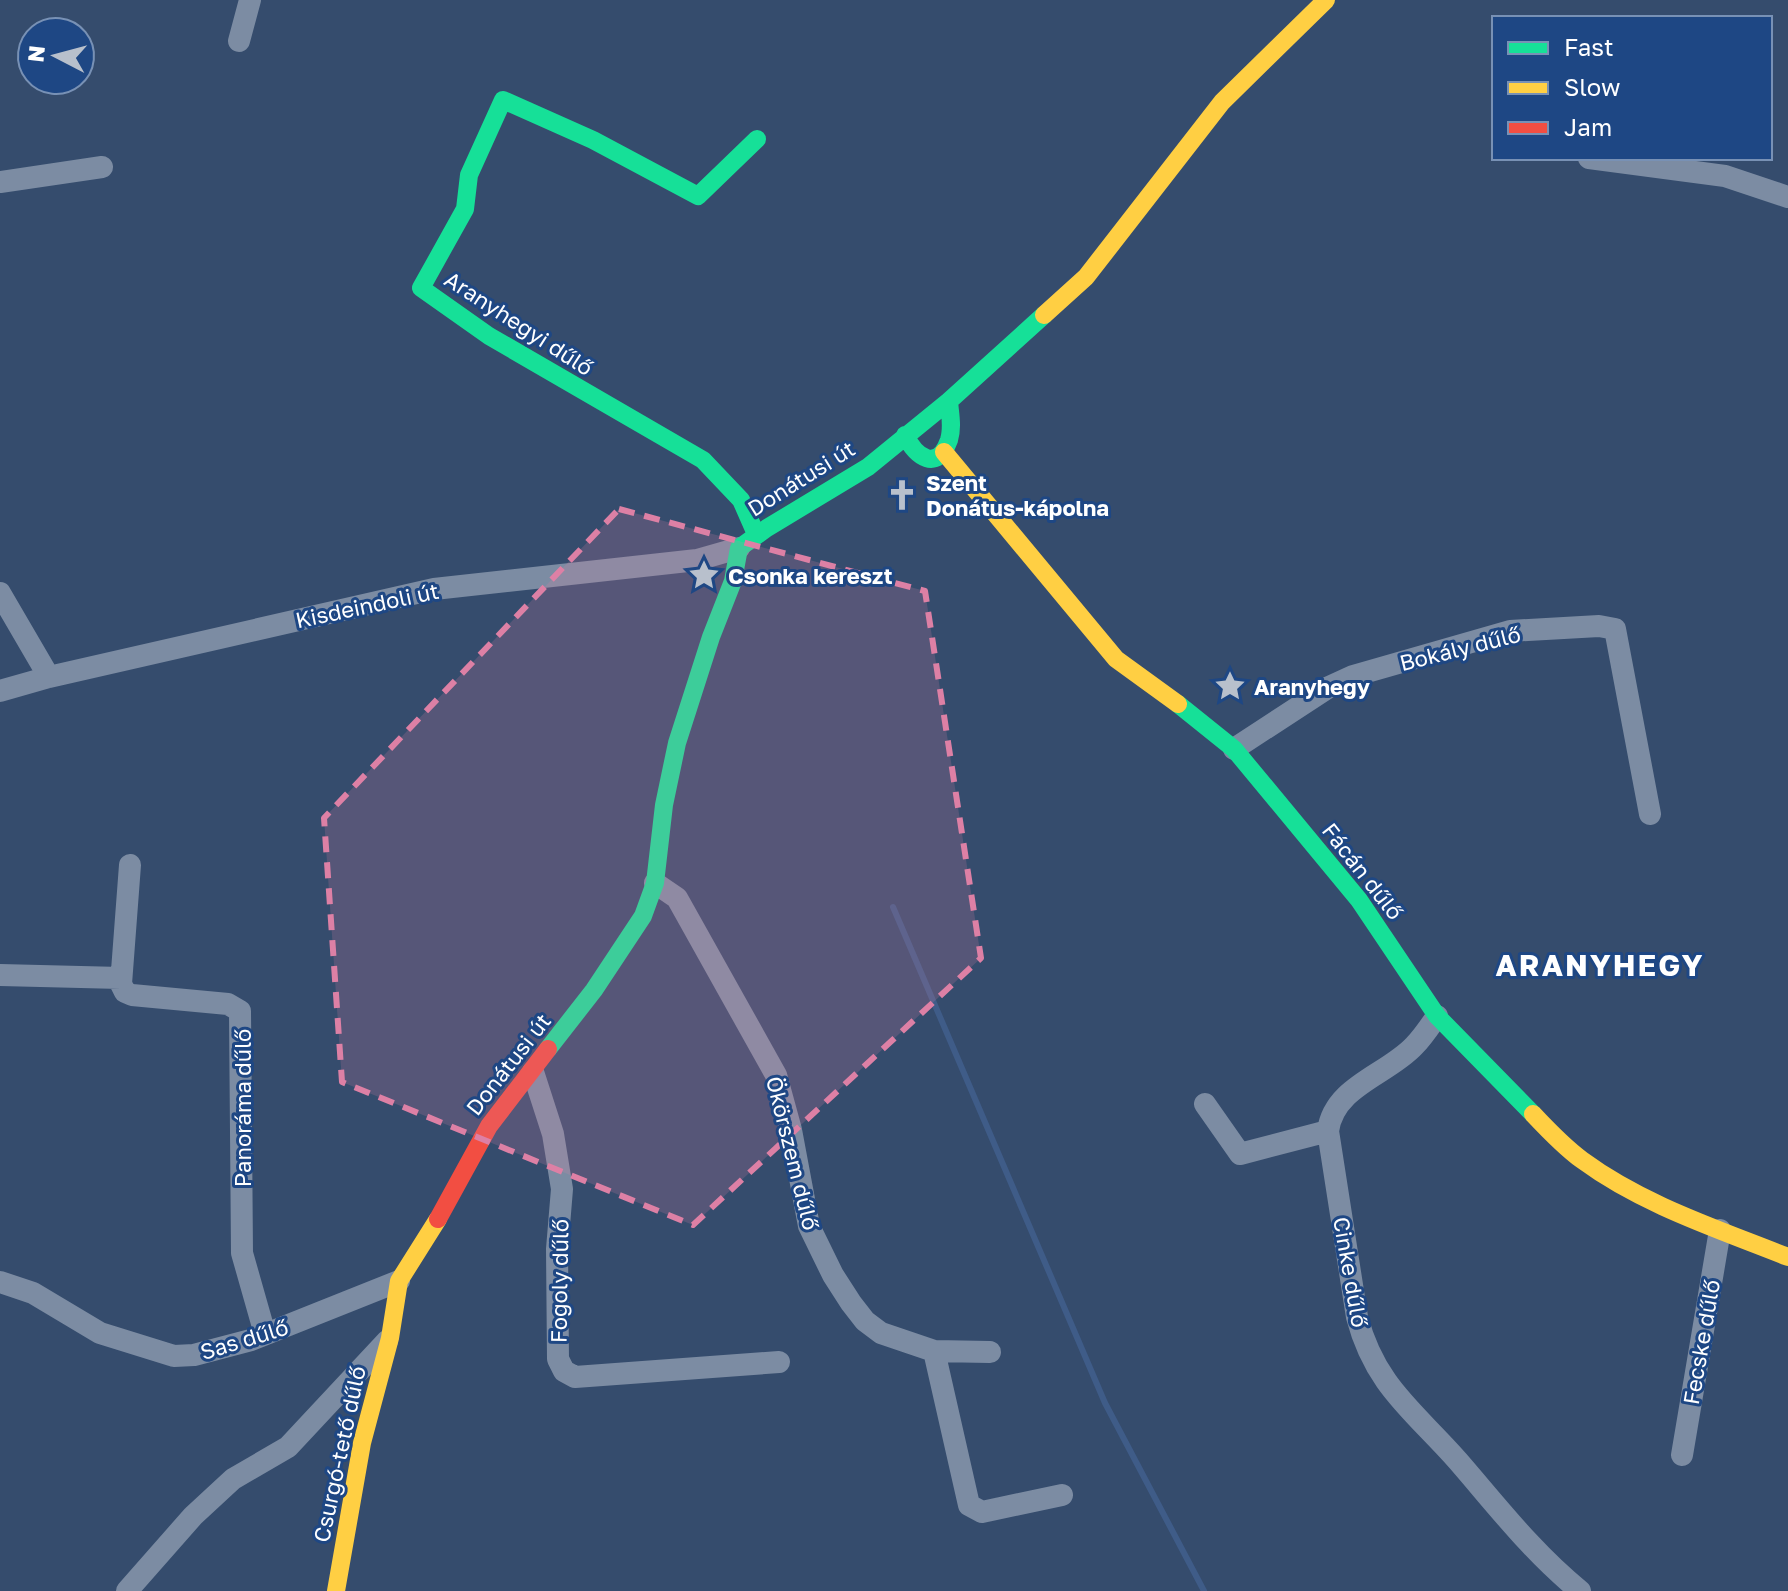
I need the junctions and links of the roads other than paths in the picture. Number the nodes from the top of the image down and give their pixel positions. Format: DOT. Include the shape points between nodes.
graph roads {
  1 [pos="250,0"];
  2 [pos="1326,0"];
  3 [pos="239,41"];
  4 [pos="757,139"];
  5 [pos="1604,160"];
  6 [pos="102,167"];
  7 [pos="0,182"];
  8 [pos="1788,197"];
  9 [pos="949,401"];
  10 [pos="905,435"];
  11 [pos="944,452"];
  12 [pos="747,541"];
  13 [pos="0,593"];
  14 [pos="49,677"];
  15 [pos="0,691"];
  16 [pos="1234,749"];
  17 [pos="1650,814"];
  18 [pos="130,865"];
  19 [pos="655,883"];
  20 [pos="0,975"];
  21 [pos="121,978"];
  22 [pos="1437,1016"];
  23 [pos="533,1072"];
  24 [pos="1205,1104"];
  25 [pos="1328,1131"];
  26 [pos="1720,1230"];
  27 [pos="1788,1257"];
  28 [pos="399,1281"];
  29 [pos="0,1282"];
  30 [pos="265,1334"];
  31 [pos="390,1338"];
  32 [pos="934,1351"];
  33 [pos="990,1352"];
  34 [pos="779,1362"];
  35 [pos="1682,1455"];
  36 [pos="1062,1495"];
  37 [pos="127,1591"];
  38 [pos="336,1591"];
  39 [pos="1580,1591"];
  1 -- 3 [label="street"];
  2 -- 9 [label="street, Donátusi út" via="1222,102 1086,277"];
  4 -- 12 [label="street, Aranyhegyi dűlő" via="698,196 503,100 469,175 465,209 421,288 489,336 703,460 741,500"];
  5 -- 8 [label="street" via="1725,176"];
  6 -- 7 [label="street"];
  9 -- 10 [label="street, Donátusi út"];
  9 -- 11 [label="street" via="950,435"];
  10 -- 11 [label="street" via="913,452 923,458"];
  10 -- 12 [label="street, Donátusi út" via="856,475"];
  11 -- 16 [label="street, Fácán dűlő" via="1116,659"];
  12 -- 14 [label="street, Kisdeindoli út" via="697,560 434,589"];
  12 -- 19 [label="street, Donátusi út" via="677,743"];
  13 -- 14 [label="street"];
  14 -- 15 [label="street, Kisdeindoli út"];
  16 -- 17 [label="street, Bokály dűlő" via="1353,676 1510,631 1599,626 1615,629"];
  16 -- 22 [label="street, Fácán dűlő" via="1359,900"];
  18 -- 21 [label="street"];
  19 -- 23 [label="street, Donátusi út" via="623,950"];
  19 -- 32 [label="street, Ökörszem dűlő" via="677,898 776,1075 809,1226 833,1275 865,1321 881,1333"];
  20 -- 21 [label="street"];
  21 -- 30 [label="street, Panoráma dűlő" via="125,992 132,995 228,1004 240,1011 242,1253"];
  22 -- 25 [label="street" via="1413,1048 1348,1094 1330,1115"];
  22 -- 26 [label="street, Fácán dűlő" via="1582,1160 1617,1183"];
  23 -- 28 [label="street, Donátusi út" via="489,1126"];
  23 -- 34 [label="street, Fogoly dűlő" via="553,1134 562,1189 556,1339 564,1371 575,1377"];
  24 -- 25 [label="street" via="1240,1154"];
  25 -- 39 [label="street, Cinke dűlő" via="1357,1317 1378,1370 1394,1395 1517,1531"];
  26 -- 27 [label="street, Fácán dűlő"];
  26 -- 35 [label="street, Fecske dűlő"];
  28 -- 30 [label="street, Sas dűlő"];
  28 -- 31 [label="street, Csurgó-tető dűlő"];
  29 -- 30 [label="street, Sas dűlő" via="33,1293 100,1333 174,1356"];
  31 -- 37 [label="street" via="288,1447 233,1479 193,1516"];
  31 -- 38 [label="street, Csurgó-tető dűlő" via="362,1443"];
  32 -- 33 [label="street, Ökörszem dűlő"];
  32 -- 36 [label="street" via="969,1505 982,1512"];
}
